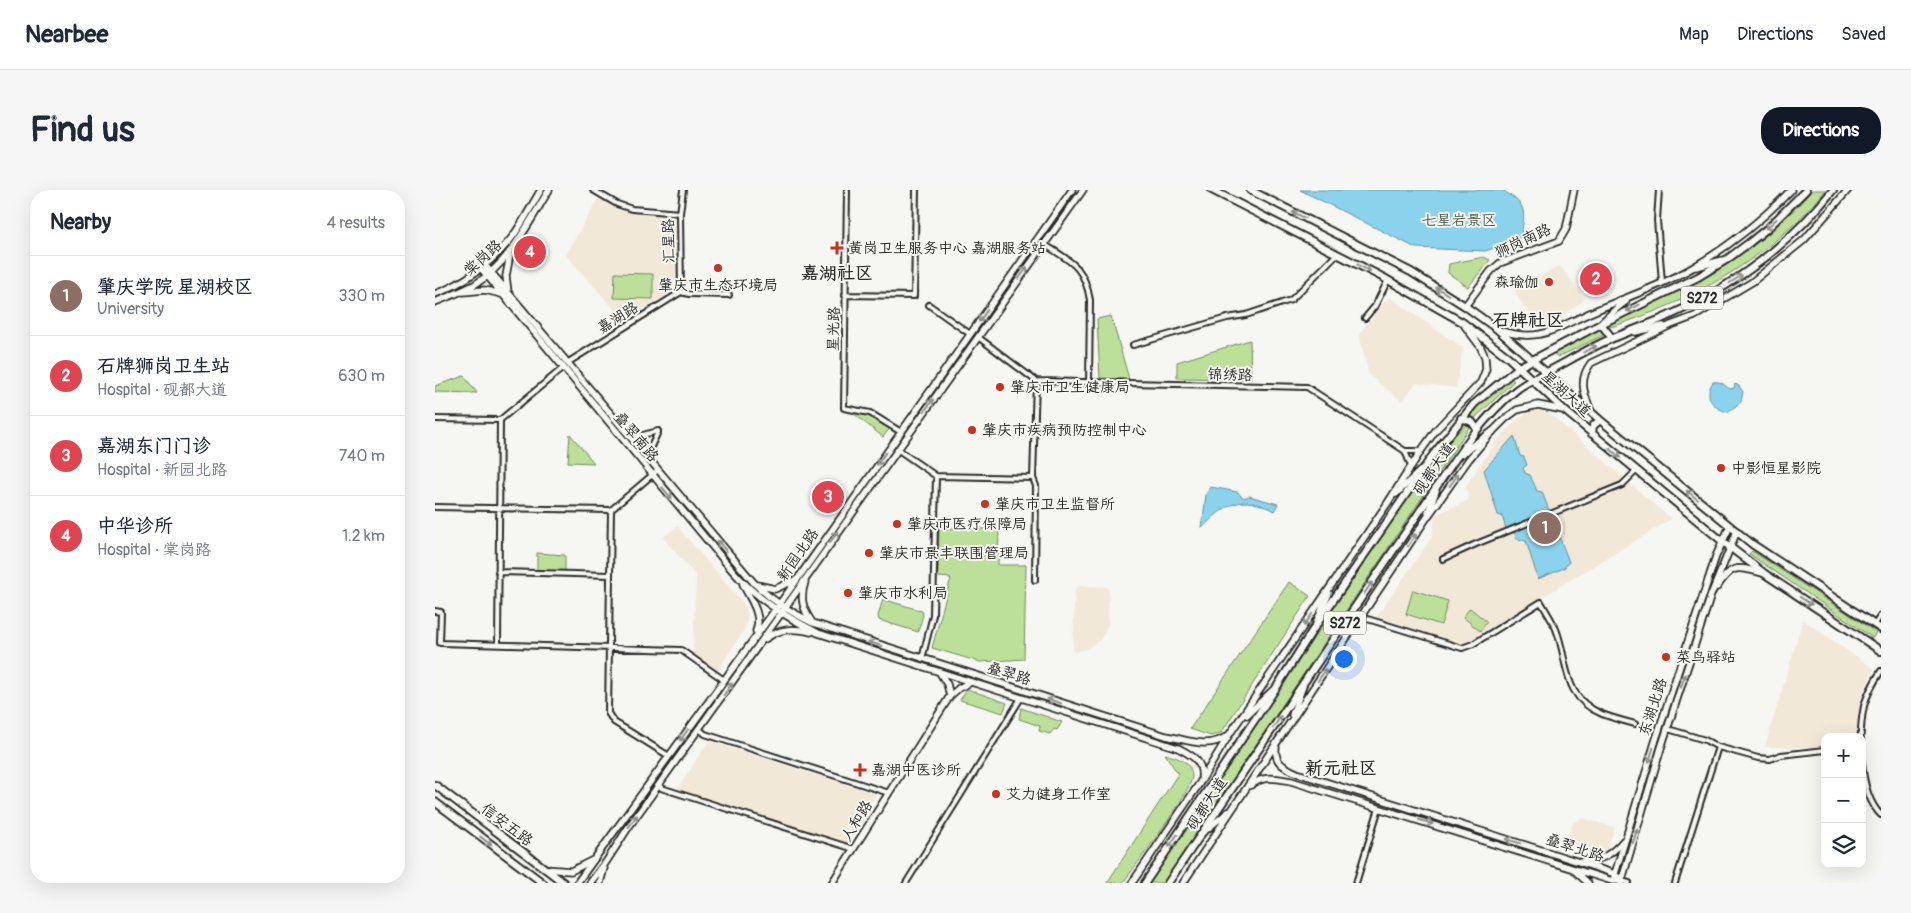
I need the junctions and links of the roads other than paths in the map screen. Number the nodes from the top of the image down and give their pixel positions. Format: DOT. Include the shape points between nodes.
graph roads {
  1 [pos="541,190"];
  2 [pos="549,190"];
  3 [pos="593,190"];
  4 [pos="683,190"];
  5 [pos="847,190"];
  6 [pos="916,190"];
  7 [pos="1072,190"];
  8 [pos="1083,190"];
  9 [pos="1212,190"];
  10 [pos="1250,190"];
  11 [pos="1574,190"];
  12 [pos="1659,190"];
  13 [pos="1791,190"];
  14 [pos="1806,190"];
  15 [pos="1833,190"];
  16 [pos="1848,190"];
  17 [pos="1221,192"];
  18 [pos="1067,197"];
  19 [pos="1075,201"];
  20 [pos="680,213"];
  21 [pos="510,239"];
  22 [pos="516,244"];
  23 [pos="1044,244"];
  24 [pos="511,252"];
  25 [pos="1337,254"];
  26 [pos="1725,260"];
  27 [pos="482,266"];
  28 [pos="1691,268"];
  29 [pos="488,274"];
  30 [pos="1388,280"];
  31 [pos="1662,282"];
  32 [pos="454,292"];
  33 [pos="681,292"];
  34 [pos="435,294"];
  35 [pos="505,295"];
  36 [pos="729,295"];
  37 [pos="845,295"];
  38 [pos="1634,296"];
  39 [pos="435,302"];
  40 [pos="929,305"];
  41 [pos="1468,308"];
  42 [pos="1365,318"];
  43 [pos="1462,322"];
  44 [pos="1601,324"];
  45 [pos="1671,325"];
  46 [pos="1497,329"];
  47 [pos="1625,333"];
  48 [pos="970,334"];
  49 [pos="978,337"];
  50 [pos="1612,338"];
  51 [pos="1133,345"];
  52 [pos="1532,360"];
  53 [pos="565,366"];
  54 [pos="1519,367"];
  55 [pos="1547,372"];
  56 [pos="1532,380"];
  57 [pos="1036,381"];
  58 [pos="1089,382"];
  59 [pos="1564,410"];
  60 [pos="1591,411"];
  61 [pos="1461,418"];
  62 [pos="435,419"];
  63 [pos="500,420"];
  64 [pos="1601,420"];
  65 [pos="1477,429"];
  66 [pos="901,432"];
  67 [pos="1492,432"];
  68 [pos="1592,434"];
  69 [pos="627,440"];
  70 [pos="897,449"];
  71 [pos="1405,451"];
  72 [pos="1421,451"];
  73 [pos="646,457"];
  74 [pos="1456,458"];
  75 [pos="641,462"];
  76 [pos="1411,466"];
  77 [pos="1423,468"];
  78 [pos="658,470"];
  79 [pos="1636,471"];
  80 [pos="652,475"];
  81 [pos="936,476"];
  82 [pos="1033,478"];
  83 [pos="1439,483"];
  84 [pos="1387,504"];
  85 [pos="435,507"];
  86 [pos="499,508"];
  87 [pos="611,510"];
  88 [pos="1426,519"];
  89 [pos="1730,526"];
  90 [pos="1737,531"];
  91 [pos="1722,541"];
  92 [pos="1729,547"];
  93 [pos="1443,559"];
  94 [pos="812,563"];
  95 [pos="498,572"];
  96 [pos="1765,574"];
  97 [pos="610,575"];
  98 [pos="748,577"];
  99 [pos="799,577"];
  100 [pos="806,577"];
  101 [pos="1335,579"];
  102 [pos="1035,580"];
  103 [pos="742,582"];
  104 [pos="753,583"];
  105 [pos="1704,593"];
  106 [pos="1711,595"];
  107 [pos="777,607"];
  108 [pos="783,611"];
  109 [pos="435,612"];
  110 [pos="1881,615"];
  111 [pos="1361,618"];
  112 [pos="813,623"];
  113 [pos="1878,626"];
  114 [pos="1314,628"];
  115 [pos="835,631"];
  116 [pos="818,633"];
  117 [pos="753,638"];
  118 [pos="833,638"];
  119 [pos="761,642"];
  120 [pos="498,644"];
  121 [pos="609,648"];
  122 [pos="745,651"];
  123 [pos="1881,651"];
  124 [pos="751,656"];
  125 [pos="922,659"];
  126 [pos="1881,671"];
  127 [pos="940,673"];
  128 [pos="724,680"];
  129 [pos="1305,681"];
  130 [pos="971,682"];
  131 [pos="1278,685"];
  132 [pos="950,696"];
  133 [pos="1021,698"];
  134 [pos="1239,723"];
  135 [pos="1289,724"];
  136 [pos="1635,724"];
  137 [pos="1668,728"];
  138 [pos="699,730"];
  139 [pos="1862,733"];
  140 [pos="1229,735"];
  141 [pos="1185,740"];
  142 [pos="1276,745"];
  143 [pos="1718,747"];
  144 [pos="1179,748"];
  145 [pos="1821,750"];
  146 [pos="669,756"];
  147 [pos="1297,773"];
  148 [pos="1864,778"];
  149 [pos="1201,781"];
  150 [pos="1291,781"];
  151 [pos="435,785"];
  152 [pos="658,787"];
  153 [pos="1247,787"];
  154 [pos="889,793"];
  155 [pos="435,802"];
  156 [pos="1233,808"];
  157 [pos="1379,808"];
  158 [pos="1881,815"];
  159 [pos="476,817"];
  160 [pos="467,827"];
  161 [pos="1201,834"];
  162 [pos="612,836"];
  163 [pos="1625,838"];
  164 [pos="620,842"];
  165 [pos="854,848"];
  166 [pos="1620,855"];
  167 [pos="1629,857"];
  168 [pos="595,859"];
  169 [pos="1576,861"];
  170 [pos="607,862"];
  171 [pos="545,869"];
  172 [pos="1573,869"];
  173 [pos="1615,874"];
  174 [pos="533,876"];
  175 [pos="1612,882"];
  176 [pos="1621,882"];
  177 [pos="537,883"];
  178 [pos="543,883"];
  179 [pos="564,883"];
  180 [pos="577,883"];
  181 [pos="590,883"];
  182 [pos="600,883"];
  183 [pos="833,883"];
  184 [pos="907,883"];
  185 [pos="1132,883"];
  186 [pos="1145,883"];
  187 [pos="1168,883"];
  188 [pos="1183,883"];
  189 [pos="1356,883"];
  190 [pos="1588,883"];
  191 [pos="1629,883"];
  192 [pos="1675,883"];
  1 -- 21 [label="main road, 棠岗路"];
  2 -- 22 [label="main road, 棠岗路"];
  3 -- 20 [label="street" via="633,209"];
  4 -- 20 [label="street, 汇星路"];
  5 -- 37 [label="street, 星光路"];
  6 -- 37 [label="street" via="914,296"];
  7 -- 18 [label="main road, 新园北路"];
  8 -- 19 [label="main road, 新园北路"];
  9 -- 17 [label="main road, 星湖大道"];
  41 -- 10 [label="main road, 星湖大道, one-way" via="1411,272"];
  11 -- 41 [label="main road, 狮岗南路" via="1566,230 1559,241 1500,263 1491,271"];
  12 -- 31 [label="street" via="1657,220"];
  13 -- 28 [label="main road" via="1738,237"];
  14 -- 26 [label="main road, 砚都大道 / S272, one-way" via="1769,227"];
  47 -- 15 [label="main road, 砚都大道 / S272, one-way" via="1682,309 1739,277 1795,232"];
  16 -- 45 [label="main road" via="1804,240 1769,270 1720,302"];
  17 -- 25 [label="main road, 星湖大道"];
  18 -- 19 [label="main road" via="1071,195"];
  18 -- 48 [label="main road, 新园北路, one-way"];
  19 -- 23 [label="main road, 新园北路"];
  20 -- 33 [label="street, 汇星路"];
  21 -- 22 [label="main road"];
  21 -- 27 [label="main road, 棠岗路"];
  22 -- 24 [label="main road, 棠岗路"];
  49 -- 23 [label="main road, 新园北路, one-way"];
  23 -- 58 [label="street" via="1076,265 1087,287 1090,300"];
  24 -- 29 [label="main road, 棠岗路"];
  24 -- 35 [label="main road"];
  25 -- 30 [label="main road, 星湖大道, one-way"];
  25 -- 51 [label="street" via="1291,300"];
  26 -- 28 [label="main road"];
  26 -- 44 [label="main road, 砚都大道 / S272, one-way" via="1698,277"];
  27 -- 29 [label="main road, 叠翠南路"];
  27 -- 32 [label="main road, 棠岗路"];
  28 -- 31 [label="main road"];
  29 -- 32 [label="main road, 棠岗路" via="475,285"];
  29 -- 35 [label="main road, 叠翠南路"];
  30 -- 42 [label="street"];
  30 -- 43 [label="main road, 星湖大道"];
  31 -- 38 [label="main road"];
  32 -- 34 [label="main road, 棠岗路"];
  32 -- 35 [label="main road" via="485,290"];
  32 -- 39 [label="main road, 棠岗路"];
  33 -- 36 [label="street"];
  33 -- 53 [label="street, 嘉湖路"];
  35 -- 53 [label="main road, 叠翠南路"];
  37 -- 66 [label="street, 星光路" via="844,408 870,413"];
  38 -- 44 [label="main road"];
  38 -- 46 [label="main road" via="1546,334 1522,336"];
  40 -- 48 [label="street"];
  41 -- 43 [label="main road" via="1471,317"];
  41 -- 46 [label="main road, 星湖大道"];
  43 -- 54 [label="main road, 星湖大道"];
  43 -- 72 [label="main road, 砚都大道" via="1484,352 1485,376"];
  44 -- 50 [label="main road"];
  44 -- 52 [label="main road, 砚都大道 / S272"];
  45 -- 47 [label="main road"];
  45 -- 60 [label="main road" via="1591,364 1582,383"];
  46 -- 52 [label="main road, 星湖大道"];
  47 -- 50 [label="main road, 砚都大道 / S272"];
  48 -- 66 [label="main road, 新园北路"];
  49 -- 57 [label="street"];
  70 -- 49 [label="main road, 新园北路, one-way"];
  55 -- 50 [label="main road, 砚都大道 / S272, one-way"];
  52 -- 54 [label="main road, 砚都大道 / S272"];
  52 -- 55 [label="main road, 星湖大道"];
  53 -- 63 [label="street, 嘉湖路"];
  53 -- 69 [label="main road, 叠翠南路"];
  54 -- 56 [label="main road, 星湖大道"];
  54 -- 61 [label="main road, 砚都大道 / S272" via="1489,390"];
  55 -- 56 [label="main road, 砚都大道 / S272"];
  55 -- 60 [label="main road, 星湖大道"];
  56 -- 59 [label="main road, 星湖大道"];
  56 -- 65 [label="main road, 砚都大道 / S272" via="1505,400"];
  57 -- 58 [label="street, 锦绣路"];
  57 -- 82 [label="street"];
  58 -- 71 [label="street, 锦绣路" via="1307,387"];
  59 -- 67 [label="main road, 砚都大道" via="1538,405 1525,407 1506,418"];
  59 -- 68 [label="main road, 星湖大道"];
  60 -- 64 [label="main road, 星湖大道"];
  61 -- 65 [label="main road" via="1472,422"];
  61 -- 77 [label="main road, 砚都大道 / S272"];
  62 -- 63 [label="street"];
  63 -- 86 [label="street"];
  64 -- 68 [label="main road" via="1593,426"];
  89 -- 64 [label="main road, 星湖大道, one-way"];
  65 -- 74 [label="main road, 砚都大道 / S272"];
  66 -- 94 [label="main road, 新园北路, one-way"];
  67 -- 74 [label="main road"];
  88 -- 67 [label="main road, 砚都大道, one-way"];
  68 -- 79 [label="main road, 星湖大道, one-way"];
  69 -- 73 [label="main road, 叠翠南路"];
  69 -- 73 [label="street" via="658,431"];
  69 -- 75 [label="main road, 叠翠南路"];
  70 -- 81 [label="street"];
  94 -- 70 [label="main road, 新园北路, one-way"];
  71 -- 72 [label="street"];
  71 -- 76 [label="street"];
  72 -- 76 [label="main road, 砚都大道"];
  73 -- 75 [label="main road"];
  73 -- 78 [label="main road, 叠翠南路"];
  74 -- 83 [label="main road, 砚都大道 / S272"];
  75 -- 80 [label="main road, 叠翠南路"];
  76 -- 84 [label="main road, 砚都大道"];
  77 -- 84 [label="main road"];
  77 -- 114 [label="main road, 砚都大道 / S272"];
  78 -- 80 [label="street"];
  98 -- 78 [label="main road, 叠翠南路, one-way"];
  79 -- 91 [label="main road, 星湖大道"];
  79 -- 93 [label="street" via="1622,485"];
  80 -- 87 [label="street"];
  80 -- 103 [label="main road, 叠翠南路, one-way"];
  81 -- 82 [label="street"];
  81 -- 125 [label="street" via="933,615"];
  82 -- 102 [label="street" via="1036,486"];
  83 -- 88 [label="main road"];
  129 -- 83 [label="main road, 砚都大道 / S272, one-way"];
  84 -- 101 [label="main road, 砚都大道"];
  85 -- 86 [label="street"];
  86 -- 87 [label="street"];
  86 -- 95 [label="street"];
  87 -- 97 [label="street"];
  111 -- 88 [label="main road, 砚都大道, one-way"];
  89 -- 90 [label="main road, 星湖大道"];
  89 -- 91 [label="main road, 东湖北路"];
  90 -- 92 [label="main road, 东湖北路"];
  90 -- 113 [label="main road, 星湖大道"];
  91 -- 92 [label="main road, 星湖大道"];
  91 -- 105 [label="main road, 东湖北路"];
  92 -- 96 [label="main road, 星湖大道"];
  92 -- 106 [label="main road, 东湖北路"];
  94 -- 99 [label="main road, 新园北路"];
  94 -- 100 [label="main road, 新园北路"];
  95 -- 97 [label="street"];
  95 -- 120 [label="street"];
  96 -- 106 [label="main road" via="1733,569"];
  96 -- 123 [label="main road, 星湖大道, one-way"];
  97 -- 121 [label="street"];
  98 -- 103 [label="main road"];
  98 -- 104 [label="main road, 叠翠南路"];
  99 -- 104 [label="main road" via="775,589"];
  99 -- 107 [label="main road, 新园北路"];
  100 -- 108 [label="main road, 新园北路"];
  100 -- 112 [label="main road" via="803,605"];
  101 -- 114 [label="main road"];
  101 -- 134 [label="main road, 砚都大道, one-way"];
  103 -- 107 [label="main road, 叠翠南路"];
  103 -- 117 [label="main road" via="758,614"];
  104 -- 107 [label="main road, 叠翠南路"];
  105 -- 106 [label="main road"];
  105 -- 163 [label="main road, 东湖北路, one-way"];
  137 -- 106 [label="main road, 东湖北路, one-way"];
  107 -- 108 [label="main road, 叠翠南路"];
  107 -- 117 [label="main road, 新园北路"];
  108 -- 112 [label="main road, 叠翠路"];
  108 -- 116 [label="main road, 叠翠路"];
  108 -- 119 [label="main road, 新园北路"];
  109 -- 120 [label="street" via="441,612 440,643"];
  110 -- 113 [label="street"];
  135 -- 111 [label="main road, 砚都大道, one-way"];
  111 -- 136 [label="street" via="1462,648 1541,602 1556,629 1565,670 1576,694 1600,713"];
  112 -- 115 [label="main road, 叠翠路"];
  114 -- 131 [label="main road, 砚都大道 / S272"];
  115 -- 118 [label="main road"];
  125 -- 115 [label="main road, 叠翠路, one-way"];
  116 -- 118 [label="main road, 叠翠路"];
  116 -- 119 [label="main road" via="783,629"];
  117 -- 122 [label="main road, 新园北路"];
  118 -- 127 [label="main road, 叠翠路"];
  119 -- 124 [label="main road, 新园北路"];
  120 -- 121 [label="street"];
  121 -- 128 [label="street" via="681,650"];
  121 -- 146 [label="street" via="608,713 614,722"];
  122 -- 124 [label="main road"];
  122 -- 128 [label="main road, 新园北路"];
  138 -- 124 [label="main road, 新园北路, one-way"];
  141 -- 125 [label="main road, 叠翠路, one-way"];
  126 -- 139 [label="street" via="1865,705"];
  127 -- 130 [label="main road, 叠翠路"];
  127 -- 132 [label="main road"];
  128 -- 146 [label="main road, 新园北路, one-way"];
  129 -- 135 [label="main road"];
  161 -- 129 [label="main road, 砚都大道 / S272, one-way"];
  130 -- 132 [label="main road"];
  130 -- 133 [label="main road, 叠翠路"];
  131 -- 134 [label="main road"];
  131 -- 186 [label="main road, 砚都大道 / S272, one-way"];
  132 -- 154 [label="main road, 人和路"];
  133 -- 144 [label="main road, 叠翠路"];
  133 -- 184 [label="street"];
  134 -- 140 [label="main road, 砚都大道"];
  135 -- 142 [label="main road, 砚都大道"];
  137 -- 143 [label="street"];
  167 -- 137 [label="main road, 东湖北路, one-way"];
  138 -- 152 [label="main road, 新园北路"];
  138 -- 154 [label="street"];
  140 -- 141 [label="main road, 叠翠路" via="1207,745"];
  140 -- 149 [label="main road, 砚都大道"];
  141 -- 144 [label="main road" via="1183,749"];
  142 -- 147 [label="main road, 叠翠北路" via="1278,762"];
  142 -- 153 [label="main road, 砚都大道"];
  143 -- 145 [label="street" via="1770,759"];
  143 -- 192 [label="street"];
  144 -- 149 [label="main road, 叠翠路" via="1198,760 1202,768"];
  146 -- 162 [label="main road, 新园北路"];
  147 -- 150 [label="main road" via="1291,774"];
  169 -- 147 [label="main road, 叠翠北路, one-way"];
  148 -- 158 [label="street" via="1868,796"];
  149 -- 185 [label="main road, 砚都大道"];
  150 -- 153 [label="main road, 叠翠北路" via="1268,777"];
  150 -- 157 [label="main road, 叠翠北路"];
  151 -- 159 [label="main road, 信安五路"];
  164 -- 152 [label="main road, 新园北路, one-way"];
  152 -- 165 [label="street"];
  153 -- 156 [label="main road, 砚都大道"];
  154 -- 165 [label="main road, 人和路"];
  155 -- 160 [label="main road, 信安五路"];
  156 -- 161 [label="main road"];
  156 -- 188 [label="main road, 砚都大道"];
  157 -- 172 [label="main road, 叠翠北路, one-way"];
  157 -- 189 [label="street"];
  159 -- 160 [label="main road" via="475,824"];
  159 -- 171 [label="main road, 信安五路"];
  160 -- 174 [label="main road, 信安五路, one-way"];
  161 -- 187 [label="main road, 砚都大道 / S272"];
  162 -- 164 [label="main road"];
  162 -- 168 [label="main road, 新园北路"];
  163 -- 166 [label="main road, 东湖北路"];
  163 -- 169 [label="main road" via="1606,857"];
  164 -- 170 [label="main road, 新园北路"];
  165 -- 183 [label="main road, 人和路"];
  166 -- 167 [label="main road"];
  166 -- 173 [label="main road, 东湖北路"];
  167 -- 176 [label="main road, 东湖北路"];
  168 -- 171 [label="main road" via="571,871"];
  168 -- 180 [label="main road, 新园北路"];
  169 -- 172 [label="main road"];
  169 -- 173 [label="main road, 叠翠北路"];
  170 -- 181 [label="main road, 新园北路"];
  170 -- 182 [label="main road"];
  171 -- 179 [label="main road, 信安五路"];
  172 -- 175 [label="main road, 叠翠北路"];
  172 -- 190 [label="main road"];
  173 -- 175 [label="main road, 东湖北路"];
  173 -- 176 [label="main road, 叠翠北路"];
  174 -- 177 [label="main road"];
  174 -- 178 [label="main road, 信安五路"];
  175 -- 176 [label="main road, 叠翠北路"];
  176 -- 191 [label="street"];
}
